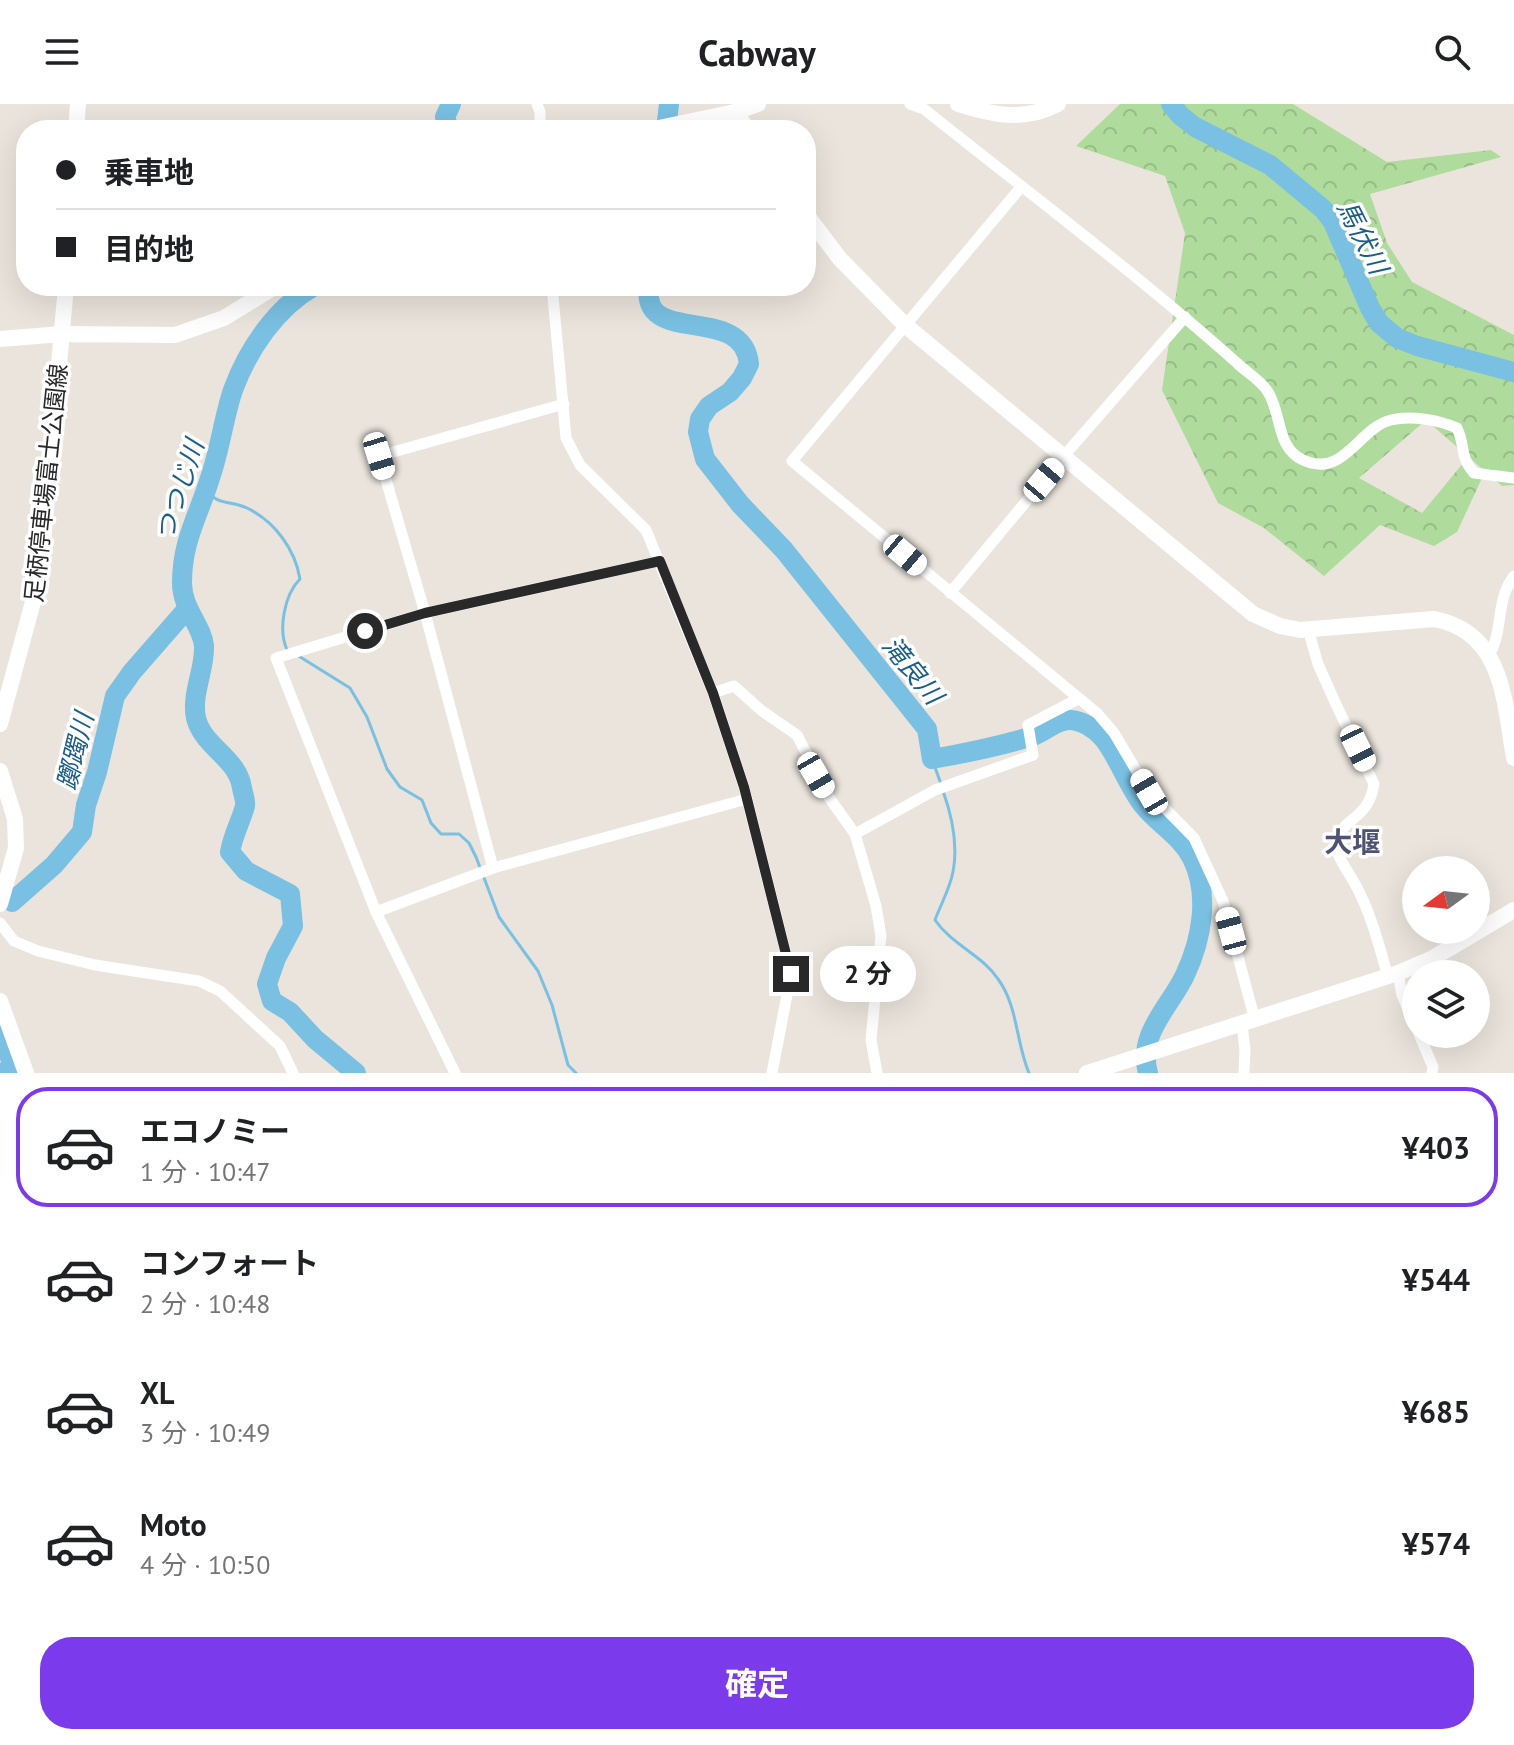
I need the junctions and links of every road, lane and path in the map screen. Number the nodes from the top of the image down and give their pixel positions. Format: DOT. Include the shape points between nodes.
graph roads {
  1 [pos="758,104"];
  2 [pos="910,104"];
  3 [pos="958,104"];
  4 [pos="1058,104"];
  5 [pos="735,112"];
  6 [pos="702,120"];
  7 [pos="741,120"];
  8 [pos="1021,187"];
  9 [pos="816,227"];
  10 [pos="65,296"];
  11 [pos="260,296"];
  12 [pos="553,296"];
  13 [pos="1185,317"];
  14 [pos="905,325"];
  15 [pos="62,334"];
  16 [pos="0,339"];
  17 [pos="564,404"];
  18 [pos="1063,457"];
  19 [pos="1514,478"];
  20 [pos="660,561"];
  21 [pos="1514,576"];
  22 [pos="950,593"];
  23 [pos="425,613"];
  24 [pos="1308,629"];
  25 [pos="1489,655"];
  26 [pos="713,693"];
  27 [pos="1078,699"];
  28 [pos="0,724"];
  29 [pos="1514,758"];
  30 [pos="0,771"];
  31 [pos="747,799"];
  32 [pos="855,834"];
  33 [pos="493,868"];
  34 [pos="0,904"];
  35 [pos="1514,910"];
  36 [pos="376,912"];
  37 [pos="0,923"];
  38 [pos="1393,975"];
  39 [pos="1402,995"];
  40 [pos="0,1001"];
  41 [pos="1248,1023"];
  42 [pos="1425,1048"];
  43 [pos="26,1073"];
  44 [pos="293,1073"];
  45 [pos="455,1073"];
  46 [pos="772,1073"];
  47 [pos="877,1073"];
  48 [pos="1087,1073"];
  49 [pos="1244,1073"];
  50 [pos="1432,1073"];
  1 -- 5 [label="street"];
  2 -- 8 [label="street" via="924,109"];
  3 -- 4 [label="street" via="1004,116"];
  5 -- 6 [label="street"];
  5 -- 7 [label="street"];
  8 -- 13 [label="street"];
  8 -- 14 [label="street"];
  9 -- 14 [label="street"];
  10 -- 15 [label="street, 足柄停車場富士公園線"];
  11 -- 15 [label="street" via="224,318 175,335"];
  12 -- 17 [label="street"];
  13 -- 18 [label="street"];
  13 -- 19 [label="street" via="1268,392 1286,445 1298,458 1327,464 1392,419 1442,421 1457,428 1464,462 1474,473"];
  14 -- 18 [label="street"];
  14 -- 22 [label="street" via="792,461"];
  15 -- 16 [label="street"];
  15 -- 28 [label="street, 足柄停車場富士公園線" via="40,576"];
  17 -- 20 [label="street" via="566,438 580,465 646,530"];
  17 -- 23 [label="street" via="379,456"];
  18 -- 22 [label="street"];
  18 -- 24 [label="street" via="1240,605 1264,621"];
  20 -- 23 [label="street"];
  20 -- 26 [label="street"];
  21 -- 25 [label="street" via="1505,587 1498,641"];
  22 -- 27 [label="street"];
  23 -- 33 [label="street"];
  23 -- 36 [label="street" via="276,658"];
  24 -- 25 [label="street" via="1434,619 1461,628"];
  24 -- 38 [label="street" via="1318,664 1374,784 1368,807 1342,831 1336,849"];
  25 -- 29 [label="street" via="1498,674"];
  26 -- 31 [label="street"];
  26 -- 32 [label="street" via="734,686 797,735 828,796"];
  27 -- 32 [label="street" via="1028,725 1033,755 944,787"];
  27 -- 41 [label="street" via="1114,733 1149,792 1194,838 1223,901"];
  30 -- 34 [label="street" via="15,819 16,848"];
  31 -- 33 [label="street"];
  31 -- 46 [label="street" via="791,974"];
  32 -- 47 [label="street" via="881,936 871,1040"];
  33 -- 36 [label="street"];
  35 -- 38 [label="street"];
  36 -- 45 [label="street"];
  37 -- 44 [label="street" via="14,941 38,951 199,981 220,991 280,1046"];
  38 -- 39 [label="street"];
  38 -- 41 [label="street"];
  40 -- 43 [label="street"];
  41 -- 48 [label="street"];
  41 -- 49 [label="street"];
  42 -- 50 [label="street"];
}
